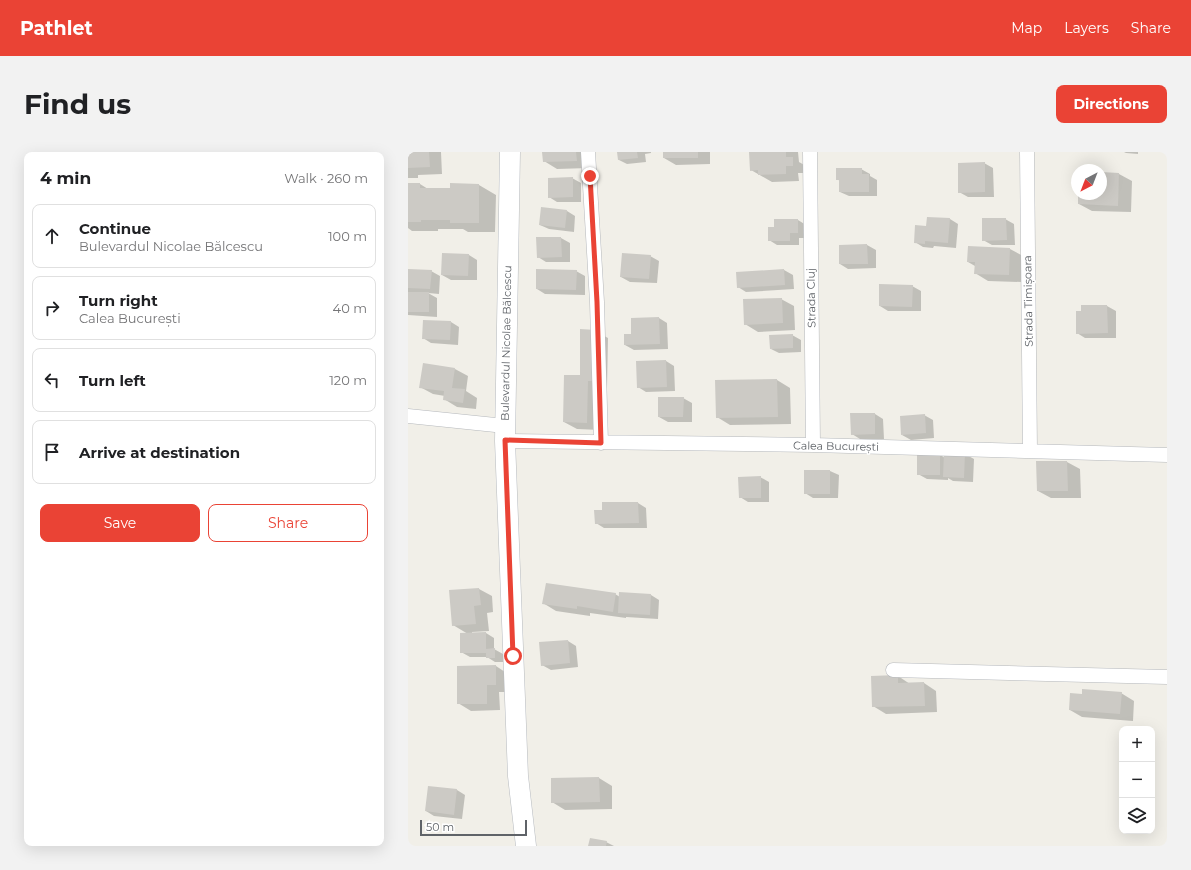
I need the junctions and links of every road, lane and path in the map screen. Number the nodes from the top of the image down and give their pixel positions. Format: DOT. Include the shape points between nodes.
graph roads {
  1 [pos="510,152"];
  2 [pos="588,152"];
  3 [pos="810,152"];
  4 [pos="1027,152"];
  5 [pos="408,416"];
  6 [pos="505,433"];
  7 [pos="601,443"];
  8 [pos="813,445"];
  9 [pos="1030,451"];
  10 [pos="1167,456"];
  11 [pos="894,670"];
  12 [pos="1167,677"];
  13 [pos="526,846"];
  1 -- 6 [label="main road, Bulevardul Nicolae Bălcescu"];
  2 -- 7 [label="street" via="597,302"];
  3 -- 8 [label="street, Strada Cluj"];
  4 -- 9 [label="street, Strada Timișoara"];
  5 -- 6 [label="street, Calea București"];
  6 -- 7 [label="street, Calea București"];
  6 -- 13 [label="main road, Bulevardul Nicolae Bălcescu" via="518,776"];
  7 -- 8 [label="street, Calea București"];
  8 -- 9 [label="street, Calea București"];
  9 -- 10 [label="street, Calea București"];
  11 -- 12 [label="street"];
}
